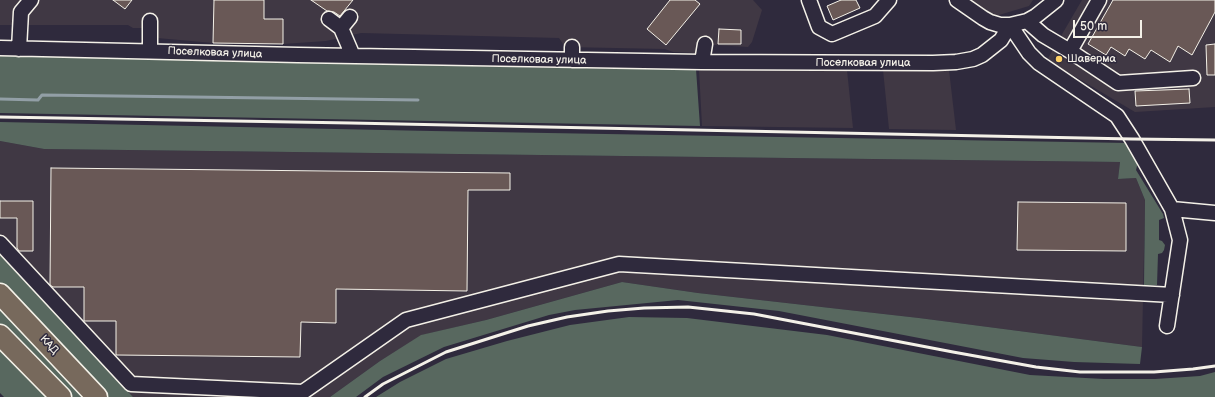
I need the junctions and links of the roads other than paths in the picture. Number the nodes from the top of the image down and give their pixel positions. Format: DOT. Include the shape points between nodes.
graph roads {
  1 [pos="31,0"];
  2 [pos="809,0"];
  3 [pos="889,0"];
  4 [pos="957,0"];
  5 [pos="1056,0"];
  6 [pos="1099,0"];
  7 [pos="350,17"];
  8 [pos="329,19"];
  9 [pos="1027,21"];
  10 [pos="150,22"];
  11 [pos="1010,25"];
  12 [pos="341,28"];
  13 [pos="705,44"];
  14 [pos="0,48"];
  15 [pos="19,49"];
  16 [pos="150,51"];
  17 [pos="1070,51"];
  18 [pos="353,56"];
  19 [pos="702,62"];
  20 [pos="1193,78"];
  21 [pos="1172,209"];
  22 [pos="1215,213"];
  23 [pos="0,243"];
  24 [pos="0,294"];
  25 [pos="1172,296"];
  26 [pos="1167,326"];
  27 [pos="0,334"];
  28 [pos="61,397"];
  29 [pos="97,397"];
  1 -- 15 [label="street" via="21,12"];
  2 -- 3 [label="street" via="820,27 832,34 875,16"];
  4 -- 11 [label="street" via="990,22"];
  5 -- 9 [label="street"];
  6 -- 17 [label="street"];
  7 -- 12 [label="street"];
  8 -- 12 [label="street"];
  9 -- 11 [label="street"];
  9 -- 17 [label="street"];
  10 -- 16 [label="street"];
  11 -- 19 [label="street, Поселковая улица" via="1001,40 982,55 956,62"];
  11 -- 21 [label="street" via="1039,64 1117,116"];
  12 -- 18 [label="street"];
  13 -- 19 [label="street"];
  14 -- 15 [label="street, Поселковая улица"];
  15 -- 16 [label="street, Поселковая улица"];
  16 -- 18 [label="street, Поселковая улица"];
  17 -- 20 [label="street" via="1118,83"];
  18 -- 19 [label="street, Поселковая улица" via="572,54"];
  21 -- 22 [label="street"];
  21 -- 25 [label="street" via="1180,240"];
  23 -- 25 [label="street" via="131,384 303,392 406,320 619,264"];
  24 -- 29 [label="highway, КАД"];
  25 -- 26 [label="street"];
  27 -- 28 [label="highway"];
}
